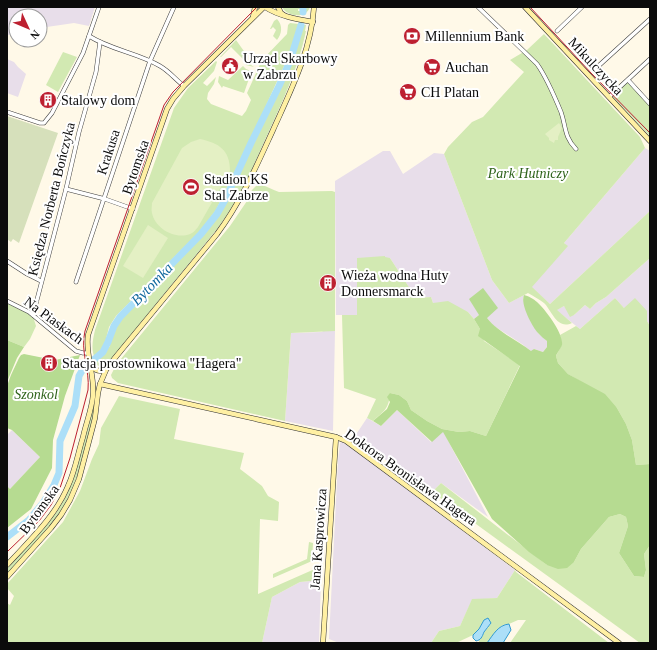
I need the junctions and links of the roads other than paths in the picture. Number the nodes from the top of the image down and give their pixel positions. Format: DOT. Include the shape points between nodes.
graph roads {
  1 [pos="100,7"];
  2 [pos="174,7"];
  3 [pos="255,7"];
  4 [pos="265,7"];
  5 [pos="278,7"];
  6 [pos="314,7"];
  7 [pos="478,7"];
  8 [pos="525,7"];
  9 [pos="582,7"];
  10 [pos="285,16"];
  11 [pos="252,19"];
  12 [pos="650,19"];
  13 [pos="313,22"];
  14 [pos="557,30"];
  15 [pos="89,36"];
  16 [pos="100,42"];
  17 [pos="650,59"];
  18 [pos="150,61"];
  19 [pos="594,70"];
  20 [pos="628,80"];
  21 [pos="184,86"];
  22 [pos="609,97"];
  23 [pos="650,104"];
  24 [pos="7,112"];
  25 [pos="650,141"];
  26 [pos="576,149"];
  27 [pos="66,189"];
  28 [pos="104,199"];
  29 [pos="133,209"];
  30 [pos="7,261"];
  31 [pos="41,281"];
  32 [pos="76,282"];
  33 [pos="7,301"];
  34 [pos="33,315"];
  35 [pos="88,354"];
  36 [pos="108,367"];
  37 [pos="91,368"];
  38 [pos="105,374"];
  39 [pos="100,384"];
  40 [pos="112,386"];
  41 [pos="93,389"];
  42 [pos="336,437"];
  43 [pos="7,565"];
  44 [pos="7,578"];
  45 [pos="323,643"];
  46 [pos="619,643"];
  1 -- 15 [label="street"];
  2 -- 18 [label="street, Krakusa"];
  3 -- 11 [label="street"];
  4 -- 10 [label="street, Bytomska"];
  4 -- 11 [label="street, Bytomska"];
  5 -- 10 [label="street"];
  6 -- 13 [label="street, Bytomska"];
  7 -- 26 [label="street" via="537,64 544,74 561,113 568,138"];
  8 -- 22 [label="street, Mikulczycka"];
  9 -- 14 [label="street"];
  10 -- 13 [label="street, Bytomska"];
  11 -- 21 [label="street, Bytomska"];
  12 -- 19 [label="street"];
  13 -- 36 [label="street, Bytomska" via="296,78 238,203 217,234"];
  15 -- 16 [label="street"];
  15 -- 24 [label="street" via="79,61 52,113 44,123"];
  16 -- 18 [label="street"];
  16 -- 27 [label="street, Księdza Norberta Bończyka" via="96,72"];
  17 -- 20 [label="street"];
  18 -- 21 [label="street"];
  18 -- 28 [label="street, Krakusa"];
  20 -- 22 [label="street"];
  20 -- 23 [label="street"];
  21 -- 29 [label="street, Bytomska" via="167,109"];
  22 -- 25 [label="street, Mikulczycka"];
  27 -- 28 [label="street"];
  27 -- 31 [label="street, Księdza Norberta Bończyka"];
  28 -- 29 [label="street"];
  28 -- 32 [label="street, Krakusa"];
  29 -- 35 [label="street, Bytomska" via="90,330"];
  30 -- 31 [label="street"];
  31 -- 34 [label="street, Księdza Norberta Bończyka"];
  33 -- 34 [label="street, Na Piaskach"];
  34 -- 35 [label="street, Na Piaskach" via="76,351"];
  35 -- 37 [label="street, Bytomska"];
  36 -- 37 [label="street" via="101,371"];
  36 -- 38 [label="street, Bytomska"];
  37 -- 39 [label="street, Bytomska"];
  37 -- 41 [label="street, Bytomska"];
  38 -- 39 [label="street, Bytomska"];
  38 -- 40 [label="street" via="105,379"];
  39 -- 40 [label="street, Doktora Bronisława Hagera"];
  39 -- 41 [label="street, Bytomska"];
  39 -- 44 [label="street, Bytomska" via="97,411 72,496 52,528"];
  40 -- 42 [label="street, Doktora Bronisława Hagera"];
  41 -- 43 [label="street, Bytomska" via="88,417 66,492 49,518"];
  42 -- 45 [label="street, Jana Kasprowicza"];
  42 -- 46 [label="street, Doktora Bronisława Hagera" via="346,441"];
}
